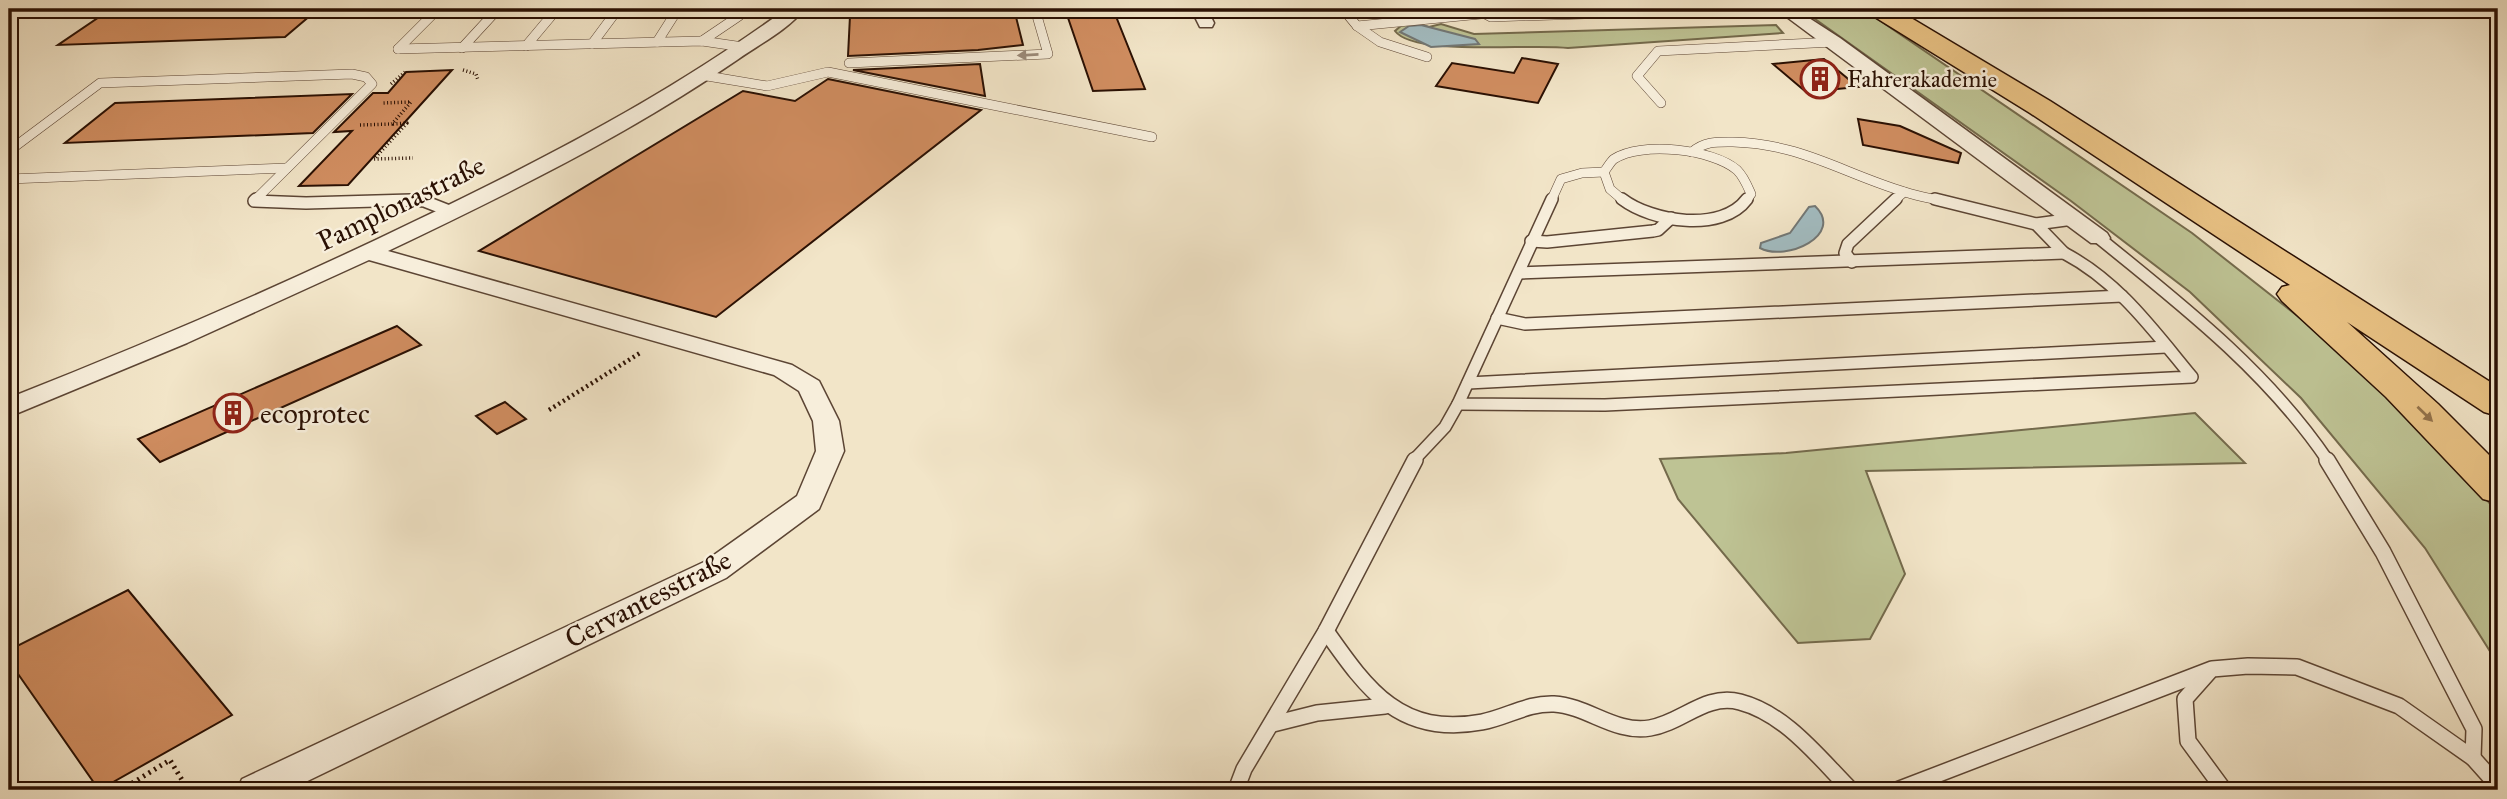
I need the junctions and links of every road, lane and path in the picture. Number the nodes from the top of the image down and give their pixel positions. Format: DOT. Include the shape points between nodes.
graph roads {
  1 [pos="438,9"];
  2 [pos="498,9"];
  3 [pos="557,9"];
  4 [pos="618,9"];
  5 [pos="678,9"];
  6 [pos="748,9"];
  7 [pos="796,9"];
  8 [pos="1035,9"];
  9 [pos="1343,9"];
  10 [pos="1735,9"];
  11 [pos="1784,9"];
  12 [pos="1879,9"];
  13 [pos="1478,11"];
  14 [pos="741,12"];
  15 [pos="1357,26"];
  16 [pos="702,41"];
  17 [pos="657,42"];
  18 [pos="1834,42"];
  19 [pos="592,44"];
  20 [pos="526,46"];
  21 [pos="743,47"];
  22 [pos="462,48"];
  23 [pos="1427,57"];
  24 [pos="849,63"];
  25 [pos="461,69"];
  26 [pos="415,71"];
  27 [pos="701,75"];
  28 [pos="478,80"];
  29 [pos="388,88"];
  30 [pos="1661,103"];
  31 [pos="372,104"];
  32 [pos="392,124"];
  33 [pos="330,126"];
  34 [pos="1152,137"];
  35 [pos="9,151"];
  36 [pos="1692,152"];
  37 [pos="413,158"];
  38 [pos="287,167"];
  39 [pos="1604,172"];
  40 [pos="9,179"];
  41 [pos="1904,192"];
  42 [pos="452,212"];
  43 [pos="1671,218"];
  44 [pos="2073,219"];
  45 [pos="2035,224"];
  46 [pos="2099,238"];
  47 [pos="1531,241"];
  48 [pos="369,253"];
  49 [pos="2064,253"];
  50 [pos="1852,262"];
  51 [pos="1519,273"];
  52 [pos="2282,274"];
  53 [pos="2122,296"];
  54 [pos="1497,318"];
  55 [pos="2166,346"];
  56 [pos="615,369"];
  57 [pos="1468,383"];
  58 [pos="2498,384"];
  59 [pos="1458,404"];
  60 [pos="2498,404"];
  61 [pos="9,407"];
  62 [pos="549,410"];
  63 [pos="2498,428"];
  64 [pos="2498,488"];
  65 [pos="1326,631"];
  66 [pos="2212,669"];
  67 [pos="1385,706"];
  68 [pos="1273,724"];
  69 [pos="2473,758"];
  70 [pos="2498,786"];
  71 [pos="121,790"];
  72 [pos="188,790"];
  73 [pos="255,790"];
  74 [pos="1237,790"];
  75 [pos="1851,790"];
  76 [pos="1897,790"];
  77 [pos="2224,790"];
  1 -- 22 [label="lane" via="398,49"];
  2 -- 22 [label="lane"];
  3 -- 20 [label="lane"];
  4 -- 19 [label="lane"];
  5 -- 17 [label="lane"];
  6 -- 14 [label="lane"];
  7 -- 21 [label="street, Pamplonastraße"];
  8 -- 24 [label="lane, one-way" via="1048,54"];
  9 -- 15 [label="lane"];
  10 -- 13 [label="lane" via="1491,17"];
  11 -- 18 [label="street"];
  12 -- 52 [label="highway" via="2019,109"];
  13 -- 15 [label="lane"];
  14 -- 16 [label="lane"];
  15 -- 23 [label="lane" via="1380,42"];
  16 -- 17 [label="lane"];
  16 -- 21 [label="lane"];
  17 -- 19 [label="lane"];
  18 -- 30 [label="lane" via="1658,51 1637,76"];
  18 -- 44 [label="street"];
  19 -- 20 [label="lane"];
  20 -- 22 [label="lane"];
  21 -- 27 [label="street, Pamplonastraße"];
  25 -- 28 [label="path" via="476,74"];
  26 -- 29 [label="path" via="403,72"];
  27 -- 34 [label="lane" via="767,86 828,72"];
  27 -- 42 [label="street, Pamplonastraße" via="627,120"];
  31 -- 32 [label="path" via="411,102"];
  32 -- 33 [label="path"];
  32 -- 37 [label="path" via="407,123 374,159"];
  33 -- 35 [label="lane" via="372,84 366,77 329,74 100,83"];
  33 -- 38 [label="lane"];
  36 -- 39 [label="lane" via="1636,151 1614,159"];
  36 -- 41 [label="lane" via="1712,142 1759,143 1808,154"];
  36 -- 43 [label="lane" via="1736,171 1745,178 1751,194 1742,208 1720,217"];
  38 -- 40 [label="lane"];
  38 -- 42 [label="lane" via="254,201 411,200"];
  39 -- 43 [label="lane" via="1608,188 1625,203"];
  39 -- 47 [label="lane" via="1561,179"];
  41 -- 45 [label="lane"];
  41 -- 50 [label="lane" via="1848,244 1845,253"];
  42 -- 48 [label="street, Pamplonastraße"];
  43 -- 47 [label="lane" via="1653,231"];
  44 -- 45 [label="lane"];
  44 -- 46 [label="street"];
  45 -- 49 [label="lane"];
  46 -- 69 [label="lane" via="2177,300 2270,389 2319,449 2365,520 2474,729"];
  47 -- 51 [label="lane"];
  48 -- 61 [label="street, Pamplonastraße"];
  48 -- 73 [label="street, Cervantesstraße" via="783,370 810,387 826,421 830,451 809,502 715,570"];
  49 -- 50 [label="lane"];
  49 -- 53 [label="lane" via="2087,264"];
  50 -- 51 [label="lane"];
  51 -- 54 [label="lane"];
  52 -- 58 [label="highway"];
  52 -- 60 [label="highway"];
  52 -- 63 [label="highway"];
  52 -- 64 [label="highway, one-way"];
  53 -- 54 [label="lane" via="1525,324"];
  53 -- 55 [label="lane"];
  54 -- 57 [label="lane"];
  55 -- 57 [label="lane"];
  55 -- 59 [label="lane" via="2192,377 1605,405"];
  56 -- 62 [label="path"];
  57 -- 59 [label="lane"];
  59 -- 65 [label="lane" via="1410,465"];
  65 -- 67 [label="lane"];
  65 -- 68 [label="lane"];
  66 -- 69 [label="lane" via="2297,667 2399,706"];
  66 -- 76 [label="lane"];
  66 -- 77 [label="lane" via="2185,699 2188,741"];
  67 -- 68 [label="lane" via="1317,713"];
  67 -- 75 [label="lane" via="1422,723 1451,726 1485,722 1540,704 1575,707 1626,730 1654,728 1710,700 1738,702 1764,712"];
  68 -- 74 [label="lane" via="1244,769"];
  69 -- 70 [label="lane"];
  71 -- 72 [label="path" via="170,760"];
}
